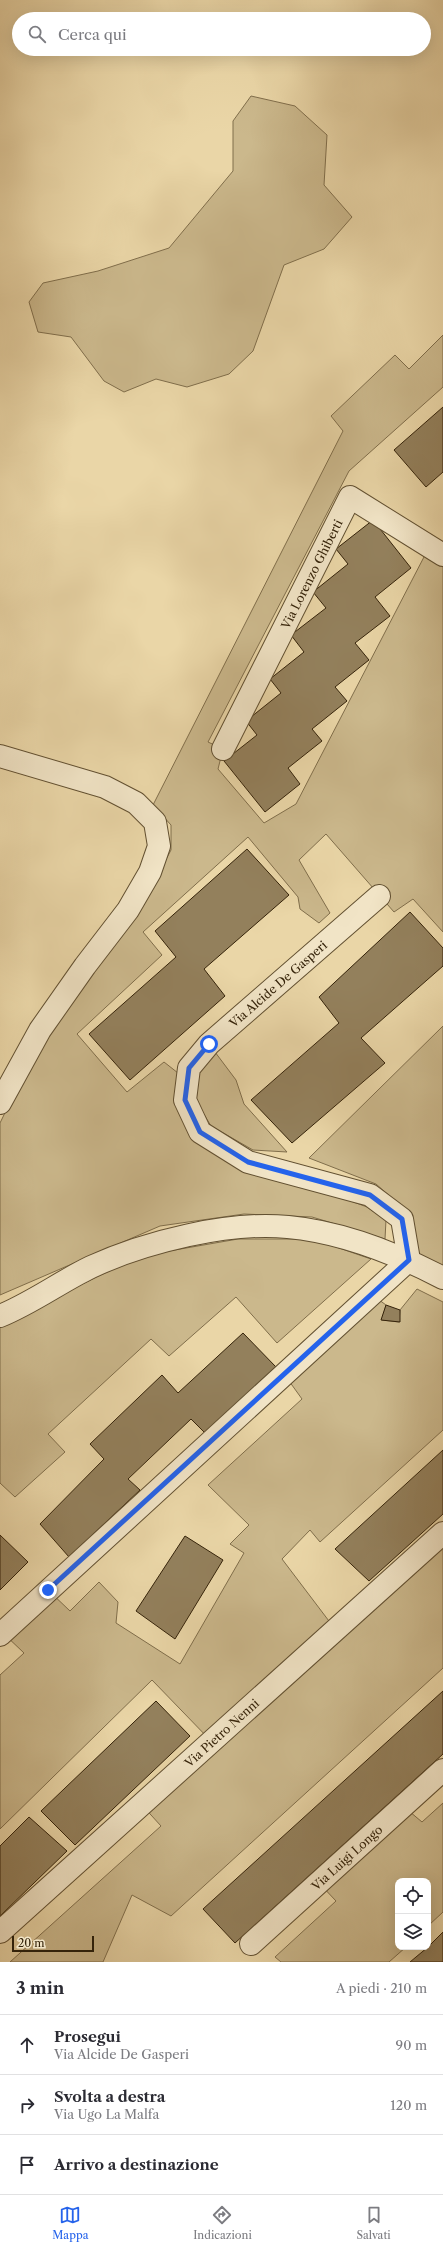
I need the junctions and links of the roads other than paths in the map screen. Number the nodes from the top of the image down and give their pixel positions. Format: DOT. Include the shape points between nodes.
graph roads {
  1 [pos="443,555"];
  2 [pos="223,749"];
  3 [pos="0,756"];
  4 [pos="378,896"];
  5 [pos="0,1103"];
  6 [pos="409,1260"];
  7 [pos="443,1278"];
  8 [pos="0,1316"];
  9 [pos="443,1533"];
  10 [pos="0,1635"];
  11 [pos="443,1770"];
  12 [pos="0,1932"];
  13 [pos="250,1944"];
  1 -- 2 [label="street, Via Lorenzo Ghiberti" via="350,497"];
  3 -- 5 [label="street" via="104,786 136,803 155,822 159,846 150,872 128,910 40,1030"];
  4 -- 6 [label="street, Via Alcide De Gasperi" via="209,1044 189,1068 185,1100 200,1132 248,1162 370,1195 402,1219"];
  6 -- 7 [label="street"];
  6 -- 8 [label="street" via="338,1236 288,1226 254,1226 196,1234 138,1249 91,1267"];
  6 -- 10 [label="street"];
  9 -- 12 [label="street, Via Pietro Nenni"];
  11 -- 13 [label="street, Via Luigi Longo"];
}
